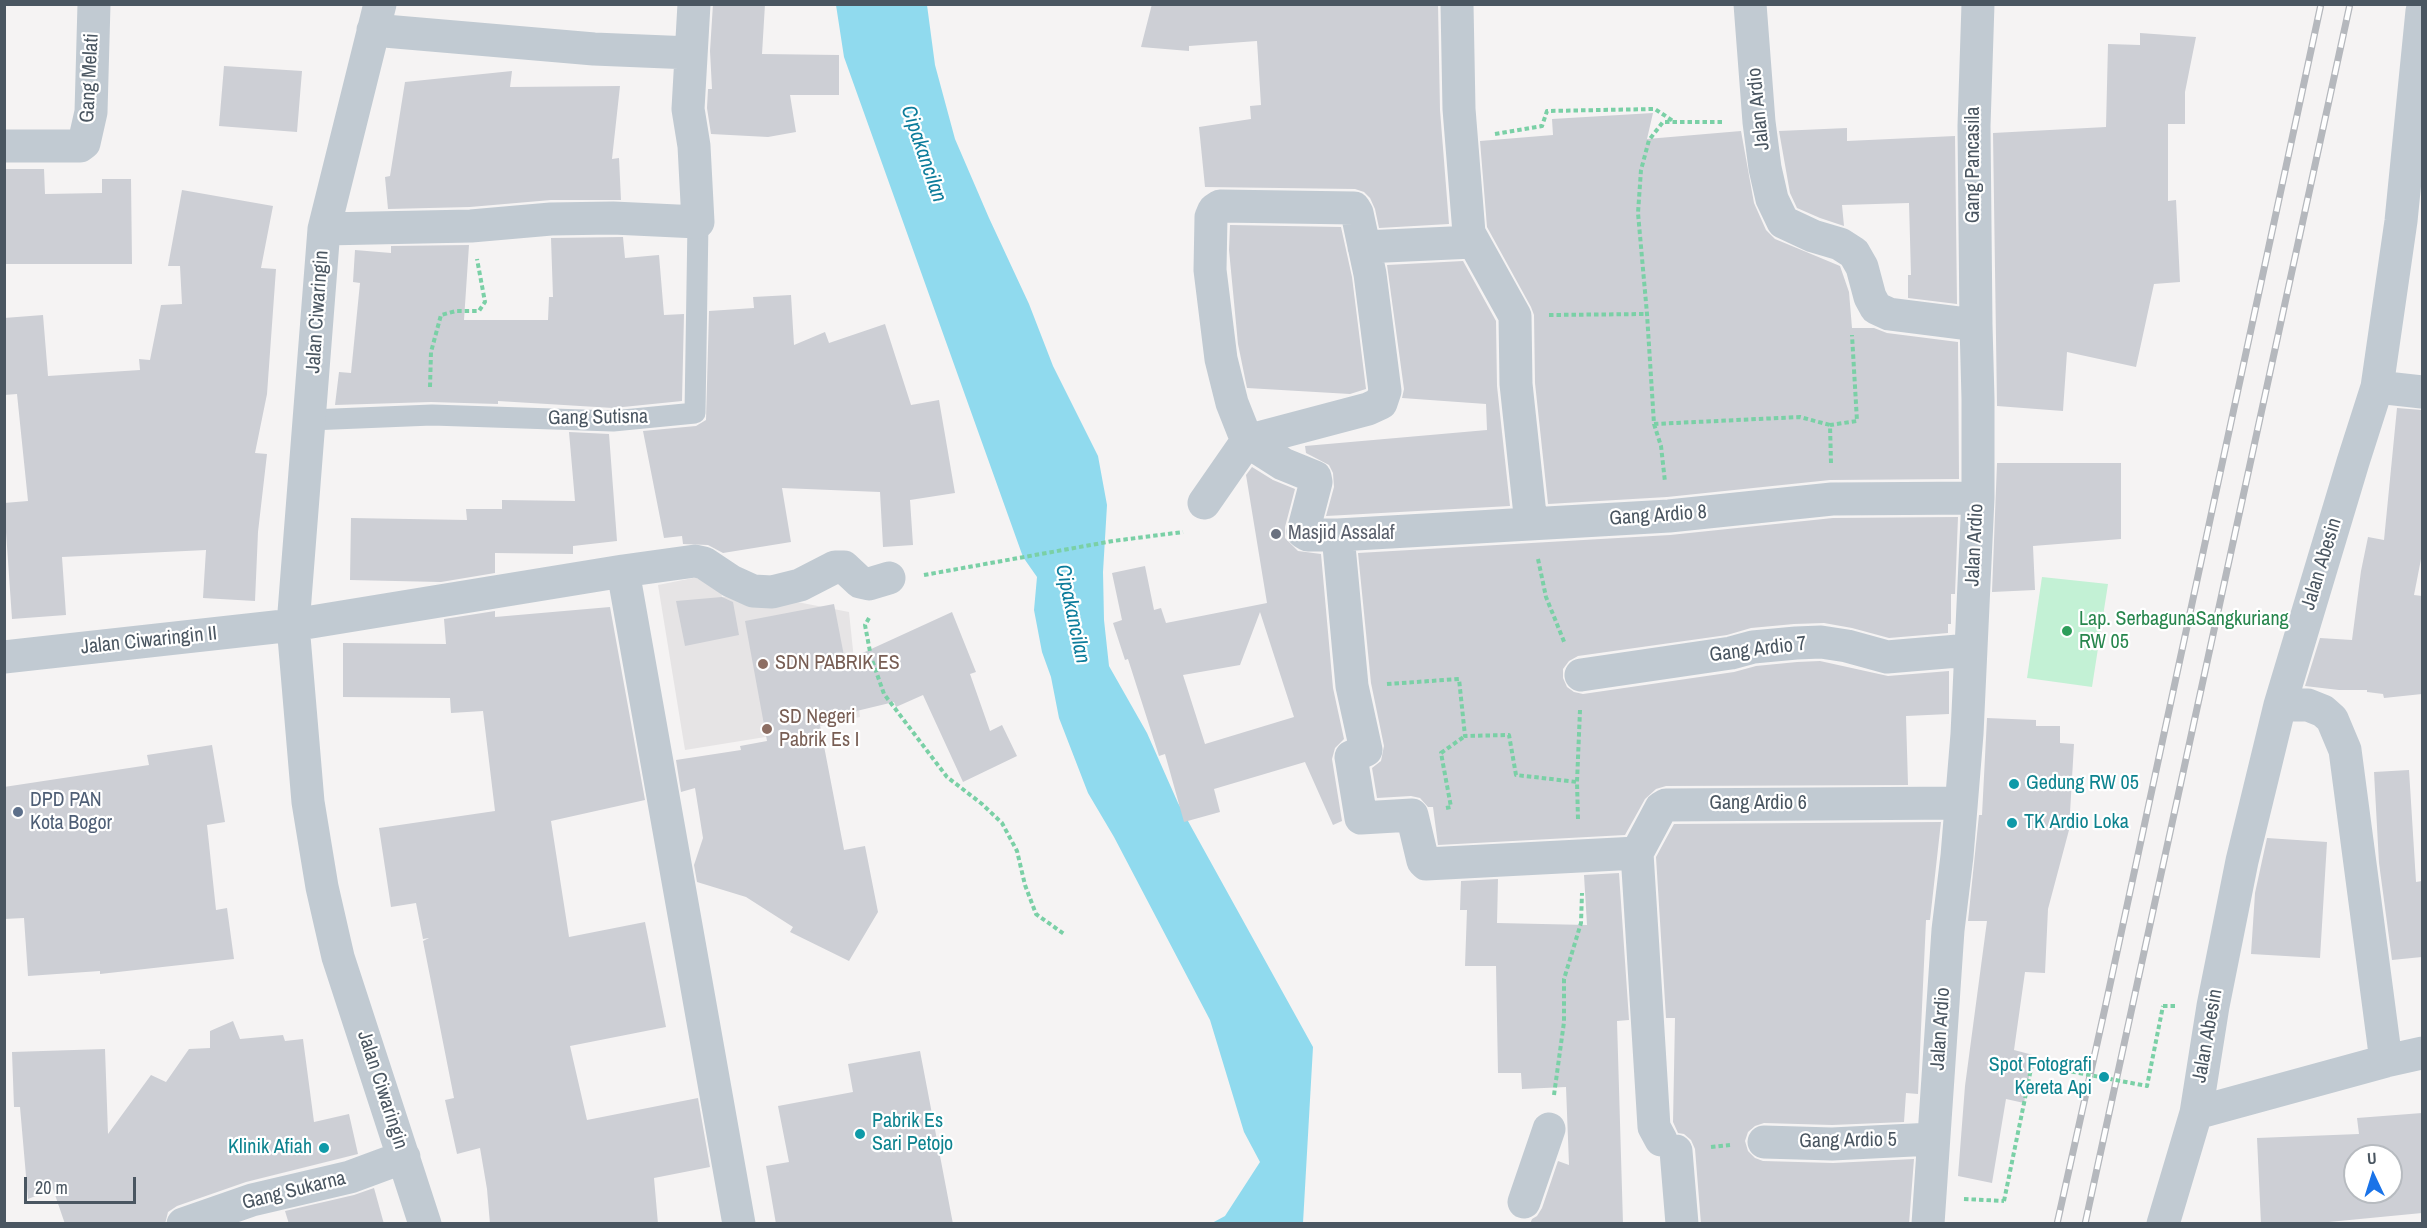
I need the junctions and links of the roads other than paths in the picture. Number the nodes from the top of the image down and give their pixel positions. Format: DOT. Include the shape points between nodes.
graph roads {
  1 [pos="94,4"];
  2 [pos="694,4"];
  3 [pos="1457,4"];
  4 [pos="1750,4"];
  5 [pos="1978,4"];
  6 [pos="2422,10"];
  7 [pos="376,17"];
  8 [pos="692,53"];
  9 [pos="4,146"];
  10 [pos="698,222"];
  11 [pos="324,229"];
  12 [pos="1473,242"];
  13 [pos="1364,247"];
  14 [pos="1976,325"];
  15 [pos="2378,387"];
  16 [pos="2422,392"];
  17 [pos="309,420"];
  18 [pos="1247,441"];
  19 [pos="1978,498"];
  20 [pos="1204,503"];
  21 [pos="1531,524"];
  22 [pos="1338,535"];
  23 [pos="623,571"];
  24 [pos="889,578"];
  25 [pos="293,625"];
  26 [pos="1970,650"];
  27 [pos="4,657"];
  28 [pos="1581,675"];
  29 [pos="2280,705"];
  30 [pos="1961,803"];
  31 [pos="1637,853"];
  32 [pos="2422,1053"];
  33 [pos="2386,1061"];
  34 [pos="2196,1113"];
  35 [pos="1549,1129"];
  36 [pos="1933,1139"];
  37 [pos="1764,1142"];
  38 [pos="404,1157"];
  39 [pos="1524,1202"];
  40 [pos="183,1224"];
  41 [pos="425,1224"];
  42 [pos="739,1224"];
  43 [pos="1682,1224"];
  44 [pos="1928,1224"];
  45 [pos="2163,1224"];
  1 -- 9 [label="street, Gang Melati" via="90,112 84,143"];
  2 -- 8 [label="street"];
  3 -- 12 [label="street" via="1459,109 1469,233"];
  4 -- 14 [label="street, Jalan Ardio" via="1759,122 1772,199 1783,222 1854,253 1876,308 1888,314"];
  5 -- 14 [label="street, Gang Pancasila" via="1974,126"];
  6 -- 15 [label="street, Jalan Abesin" via="2401,221"];
  7 -- 8 [label="street" via="594,49"];
  7 -- 11 [label="street, Jalan Ciwaringin"];
  8 -- 10 [label="street" via="688,109"];
  10 -- 11 [label="street" via="550,219 471,226"];
  10 -- 17 [label="lane, Gang Sutisna" via="695,413 613,422 432,415"];
  11 -- 17 [label="street, Jalan Ciwaringin"];
  12 -- 13 [label="street"];
  12 -- 21 [label="street" via="1515,316 1516,384"];
  13 -- 18 [label="street" via="1384,391 1381,403"];
  13 -- 18 [label="street" via="1354,208 1220,206 1214,210 1210,270 1221,359"];
  14 -- 19 [label="street, Jalan Ardio"];
  15 -- 16 [label="street"];
  15 -- 29 [label="street, Jalan Abesin"];
  17 -- 25 [label="street, Jalan Ciwaringin"];
  18 -- 20 [label="street"];
  18 -- 22 [label="street, Gang Ardio 8" via="1283,464 1315,477 1303,532"];
  19 -- 21 [label="street, Gang Ardio 8" via="1832,499 1669,516"];
  19 -- 26 [label="street, Jalan Ardio"];
  21 -- 22 [label="street, Gang Ardio 8"];
  22 -- 31 [label="street" via="1352,686 1366,750 1351,757 1361,818 1412,815 1424,864"];
  23 -- 24 [label="street, Jalan Ciwaringin II" via="695,561 753,591 772,592 800,585 835,567 844,567 860,582 869,584"];
  23 -- 25 [label="street, Jalan Ciwaringin II"];
  23 -- 42 [label="street"];
  25 -- 27 [label="street, Jalan Ciwaringin II"];
  25 -- 38 [label="street, Jalan Ciwaringin" via="308,802 322,887 338,957"];
  26 -- 28 [label="street, Gang Ardio 7" via="1887,657 1821,642 1796,643"];
  26 -- 30 [label="street, Jalan Ardio"];
  29 -- 33 [label="street" via="2308,705 2323,711 2332,719 2345,750"];
  29 -- 34 [label="street, Jalan Abesin" via="2212,1006"];
  30 -- 31 [label="street, Gang Ardio 6" via="1666,805 1660,808"];
  30 -- 36 [label="street, Jalan Ardio"];
  31 -- 43 [label="street" via="1654,1127 1668,1146"];
  32 -- 33 [label="street, Jalan Abesin"];
  33 -- 34 [label="street, Jalan Abesin"];
  34 -- 45 [label="street, Jalan Abesin"];
  35 -- 39 [label="street"];
  36 -- 37 [label="street, Gang Ardio 5" via="1832,1144"];
  36 -- 44 [label="street, Jalan Ardio"];
  38 -- 40 [label="street, Gang Sukarna" via="360,1174 252,1200"];
  38 -- 41 [label="street, Jalan Ciwaringin"];
}
